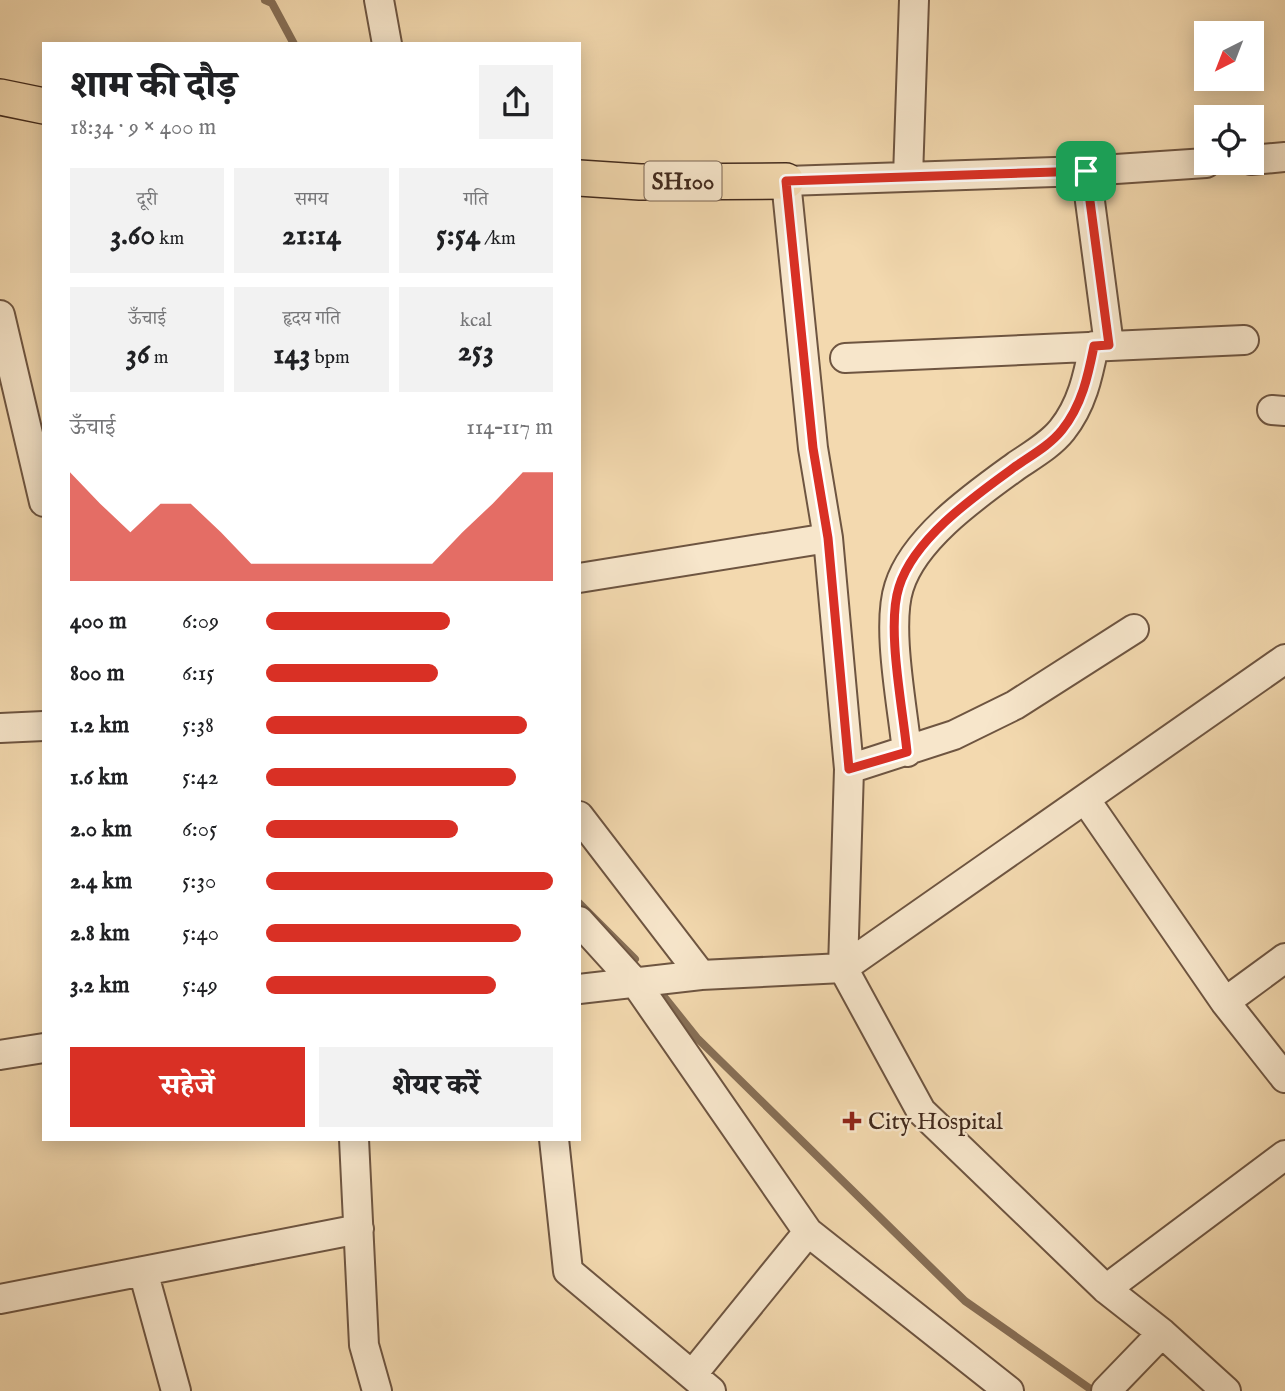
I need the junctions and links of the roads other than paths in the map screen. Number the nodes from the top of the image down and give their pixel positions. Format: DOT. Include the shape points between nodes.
graph roads {
  1 [pos="379,0"];
  2 [pos="914,0"];
  3 [pos="387,42"];
  4 [pos="0,97"];
  5 [pos="42,106"];
  6 [pos="1285,157"];
  7 [pos="1264,159"];
  8 [pos="1194,164"];
  9 [pos="1086,171"];
  10 [pos="908,177"];
  11 [pos="581,178"];
  12 [pos="786,181"];
  13 [pos="0,315"];
  14 [pos="1244,340"];
  15 [pos="1102,346"];
  16 [pos="845,358"];
  17 [pos="34,424"];
  18 [pos="42,486"];
  19 [pos="828,538"];
  20 [pos="581,578"];
  21 [pos="1134,629"];
  22 [pos="1285,659"];
  23 [pos="42,726"];
  24 [pos="0,728"];
  25 [pos="907,752"];
  26 [pos="849,769"];
  27 [pos="1085,799"];
  28 [pos="581,819"];
  29 [pos="581,923"];
  30 [pos="1285,958"];
  31 [pos="843,968"];
  32 [pos="701,975"];
  33 [pos="637,985"];
  34 [pos="581,989"];
  35 [pos="1225,1002"];
  36 [pos="42,1048"];
  37 [pos="0,1055"];
  38 [pos="1285,1078"];
  39 [pos="354,1141"];
  40 [pos="554,1141"];
  41 [pos="1285,1155"];
  42 [pos="359,1229"];
  43 [pos="808,1232"];
  44 [pos="143,1271"];
  45 [pos="1106,1289"];
  46 [pos="0,1299"];
  47 [pos="1163,1333"];
  48 [pos="702,1383"];
  49 [pos="176,1391"];
  50 [pos="377,1391"];
  51 [pos="1009,1391"];
  52 [pos="1106,1391"];
  53 [pos="1226,1391"];
  1 -- 3 [label="street"];
  2 -- 10 [label="street"];
  4 -- 5 [label="main road"];
  6 -- 7 [label="street"];
  8 -- 9 [label="street"];
  9 -- 10 [label="street"];
  9 -- 15 [label="street"];
  10 -- 12 [label="street"];
  11 -- 12 [label="main road, SH100"];
  12 -- 19 [label="street" via="813,448"];
  13 -- 17 [label="street"];
  14 -- 15 [label="street"];
  15 -- 16 [label="street"];
  15 -- 25 [label="street" via="1061,431 965,505 911,561 898,588 895,623"];
  17 -- 18 [label="street"];
  19 -- 20 [label="street"];
  19 -- 26 [label="street"];
  21 -- 25 [label="street" via="1015,705"];
  22 -- 27 [label="street"];
  23 -- 24 [label="street"];
  25 -- 26 [label="street"];
  26 -- 31 [label="street"];
  27 -- 31 [label="street"];
  27 -- 35 [label="street"];
  28 -- 32 [label="street"];
  29 -- 33 [label="street"];
  30 -- 35 [label="street"];
  31 -- 32 [label="street"];
  31 -- 45 [label="street" via="921,1111"];
  32 -- 33 [label="street"];
  33 -- 34 [label="street"];
  33 -- 43 [label="street"];
  35 -- 38 [label="street"];
  36 -- 37 [label="street"];
  39 -- 42 [label="street"];
  40 -- 48 [label="street" via="568,1271"];
  41 -- 45 [label="street"];
  42 -- 44 [label="street"];
  42 -- 50 [label="street" via="364,1345"];
  43 -- 48 [label="street"];
  43 -- 51 [label="street"];
  44 -- 46 [label="street"];
  44 -- 49 [label="street"];
  45 -- 47 [label="street"];
  47 -- 52 [label="street"];
  47 -- 53 [label="street"];
}
